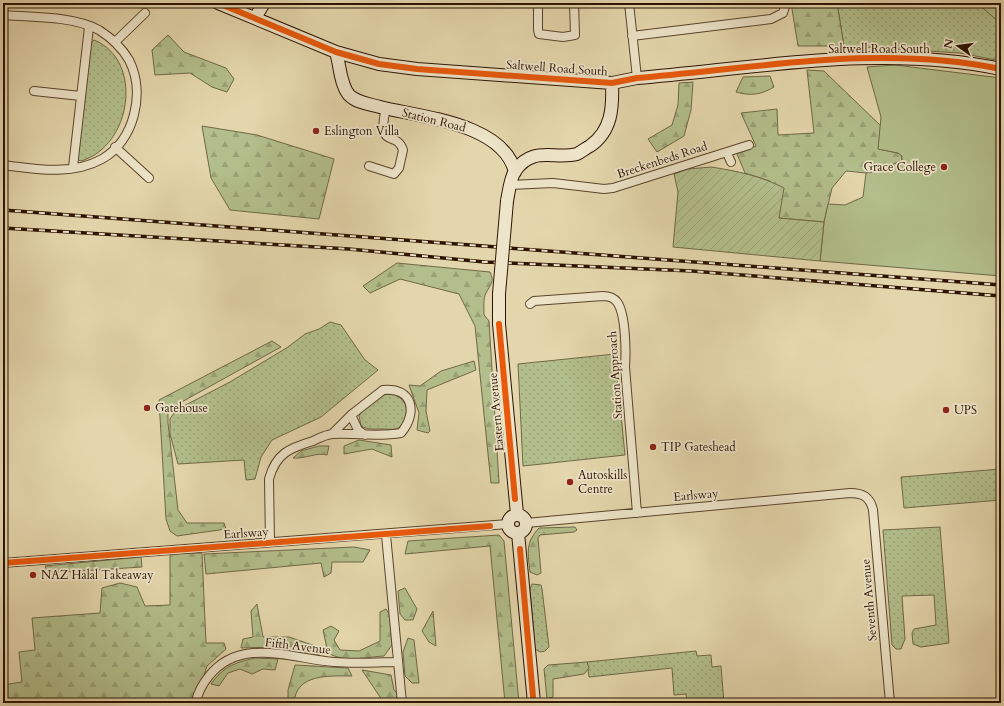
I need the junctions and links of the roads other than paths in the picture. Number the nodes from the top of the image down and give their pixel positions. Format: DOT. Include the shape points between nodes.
graph roads {
  1 [pos="218,3"];
  2 [pos="264,3"];
  3 [pos="538,3"];
  4 [pos="574,3"];
  5 [pos="629,3"];
  6 [pos="786,3"];
  7 [pos="145,13"];
  8 [pos="3,15"];
  9 [pos="255,18"];
  10 [pos="89,27"];
  11 [pos="632,36"];
  12 [pos="115,42"];
  13 [pos="336,52"];
  14 [pos="1001,69"];
  15 [pos="637,78"];
  16 [pos="612,83"];
  17 [pos="34,91"];
  18 [pos="81,96"];
  19 [pos="386,108"];
  20 [pos="748,145"];
  21 [pos="115,147"];
  22 [pos="727,153"];
  23 [pos="731,162"];
  24 [pos="3,165"];
  25 [pos="369,166"];
  26 [pos="72,167"];
  27 [pos="515,172"];
  28 [pos="149,178"];
  29 [pos="510,185"];
  30 [pos="530,304"];
  31 [pos="351,415"];
  32 [pos="332,434"];
  33 [pos="366,436"];
  34 [pos="866,496"];
  35 [pos="637,513"];
  36 [pos="517,514"];
  37 [pos="526,523"];
  38 [pos="508,524"];
  39 [pos="518,533"];
  40 [pos="386,535"];
  41 [pos="270,542"];
  42 [pos="3,563"];
  43 [pos="398,662"];
  44 [pos="196,703"];
  45 [pos="402,703"];
  46 [pos="534,703"];
  47 [pos="890,703"];
  1 -- 9 [label="street, Saltwell Road South"];
  2 -- 9 [label="street"];
  3 -- 4 [label="street" via="540,34 563,37 575,34"];
  5 -- 11 [label="street"];
  6 -- 11 [label="street" via="783,13 778,17"];
  7 -- 12 [label="street"];
  8 -- 10 [label="street" via="73,21"];
  9 -- 13 [label="street, Saltwell Road South"];
  10 -- 12 [label="street"];
  10 -- 18 [label="street"];
  11 -- 15 [label="street"];
  12 -- 21 [label="street" via="129,60 137,87 134,114 125,138"];
  13 -- 16 [label="street, Saltwell Road South" via="395,67"];
  13 -- 19 [label="street, Station Road" via="345,89 357,101"];
  14 -- 15 [label="street, Saltwell Road South" via="932,59 886,57 802,61"];
  15 -- 16 [label="street, Saltwell Road South"];
  16 -- 27 [label="street" via="610,121 596,141 577,154 540,154 530,158"];
  17 -- 18 [label="street"];
  18 -- 26 [label="street"];
  19 -- 25 [label="street" via="382,131 385,136 400,144 403,150 399,168 394,174"];
  19 -- 27 [label="street, Station Road" via="469,128 507,153"];
  20 -- 22 [label="street, Breckenbeds Road"];
  21 -- 26 [label="street" via="102,159"];
  21 -- 28 [label="street"];
  22 -- 23 [label="street"];
  22 -- 29 [label="street, Breckenbeds Road" via="613,188 546,183"];
  24 -- 26 [label="street" via="56,171"];
  27 -- 29 [label="street, Eastern Avenue"];
  29 -- 36 [label="street, Eastern Avenue, bridge" via="499,294 499,324"];
  30 -- 35 [label="street, Station Approach" via="534,301 603,296 619,304 627,346 625,367"];
  31 -- 32 [label="street"];
  31 -- 33 [label="street" via="358,430"];
  31 -- 33 [label="street" via="382,390 396,391 409,400 411,414 401,433"];
  32 -- 33 [label="street"];
  32 -- 41 [label="street" via="289,449 275,463 269,479"];
  34 -- 35 [label="street, Earlsway" via="850,493"];
  34 -- 47 [label="street, Seventh Avenue" via="871,502 872,510"];
  35 -- 37 [label="street, Earlsway"];
  36 -- 37 [label="street" via="522,516"];
  36 -- 38 [label="street" via="509,518"];
  37 -- 39 [label="street" via="525,528"];
  38 -- 39 [label="street" via="510,530"];
  38 -- 40 [label="street, Earlsway"];
  39 -- 46 [label="street"];
  40 -- 41 [label="street, Earlsway"];
  40 -- 43 [label="street"];
  41 -- 42 [label="street, Earlsway"];
  43 -- 44 [label="street, Fifth Avenue" via="334,662 271,652 250,653 232,658 215,668 204,682"];
  43 -- 45 [label="street"];
}
